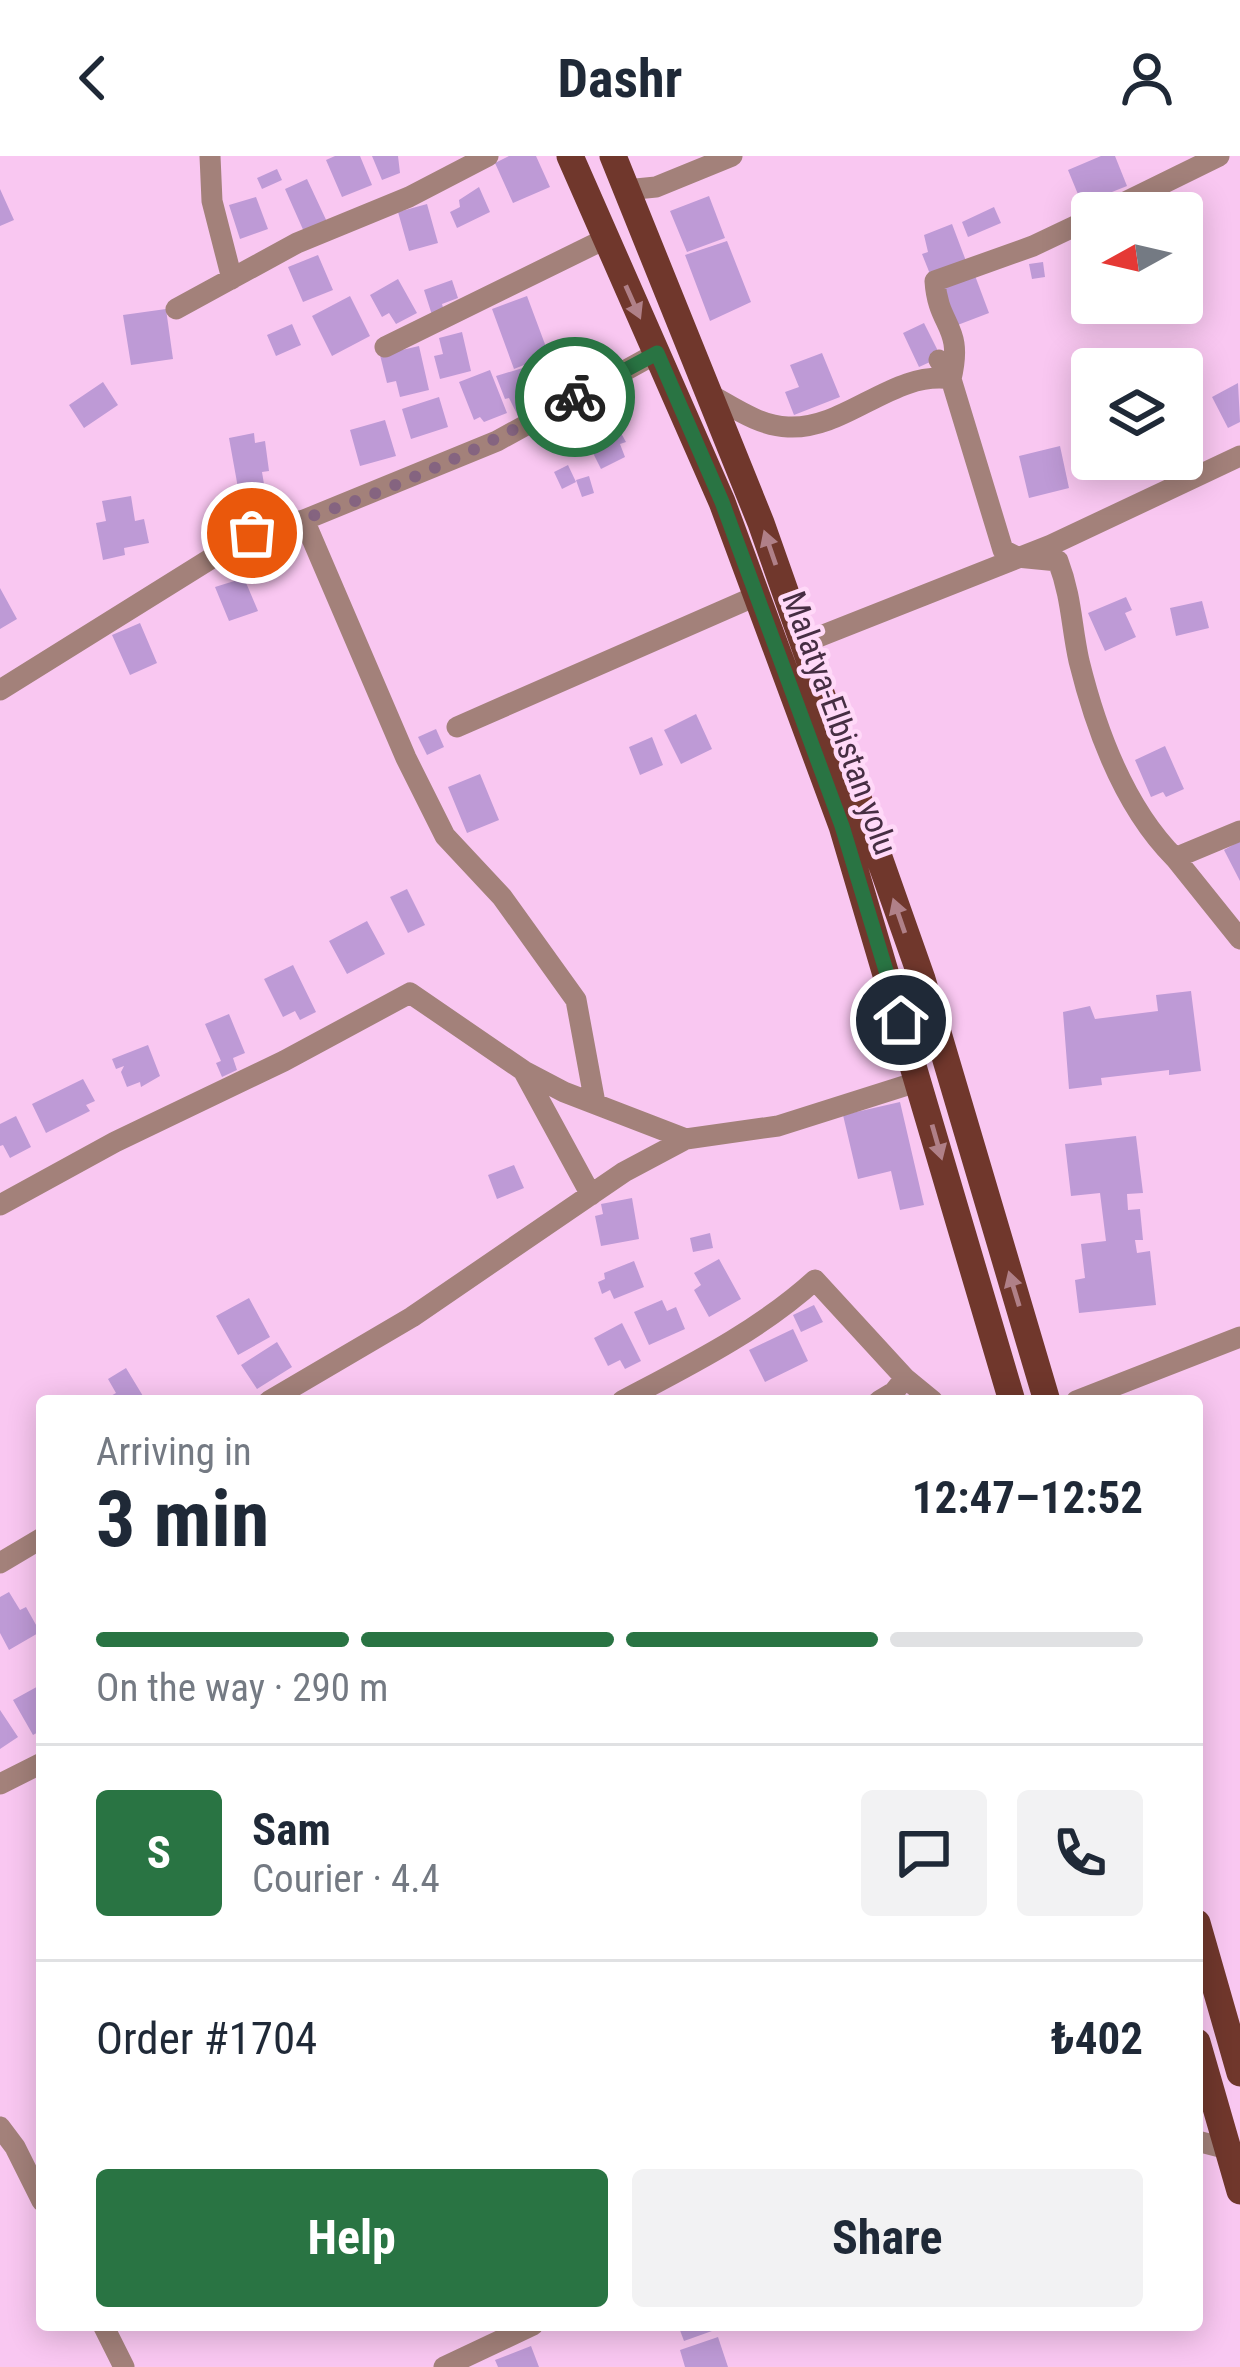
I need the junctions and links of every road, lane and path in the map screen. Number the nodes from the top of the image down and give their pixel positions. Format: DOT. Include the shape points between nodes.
graph roads {
  1 [pos="210,156"];
  2 [pos="488,156"];
  3 [pos="570,156"];
  4 [pos="613,156"];
  5 [pos="732,156"];
  6 [pos="1219,156"];
  7 [pos="626,190"];
  8 [pos="1146,192"];
  9 [pos="1071,228"];
  10 [pos="605,239"];
  11 [pos="232,279"];
  12 [pos="176,309"];
  13 [pos="385,347"];
  14 [pos="657,353"];
  15 [pos="945,370"];
  16 [pos="709,394"];
  17 [pos="1240,456"];
  18 [pos="304,520"];
  19 [pos="1017,557"];
  20 [pos="756,596"];
  21 [pos="803,643"];
  22 [pos="0,690"];
  23 [pos="457,728"];
  24 [pos="1240,832"];
  25 [pos="1175,858"];
  26 [pos="1240,939"];
  27 [pos="524,1071"];
  28 [pos="920,1081"];
  29 [pos="595,1103"];
  30 [pos="686,1138"];
  31 [pos="590,1195"];
  32 [pos="0,1205"];
  33 [pos="1240,1337"];
  34 [pos="905,1378"];
  35 [pos="279,1395"];
  36 [pos="633,1395"];
  37 [pos="889,1395"];
  38 [pos="926,1395"];
  39 [pos="1010,1395"];
  40 [pos="1045,1395"];
  41 [pos="1091,1395"];
  42 [pos="36,1542"];
  43 [pos="0,1563"];
  44 [pos="36,1766"];
  45 [pos="0,1784"];
  46 [pos="1203,1944"];
  47 [pos="1203,2063"];
  48 [pos="1240,2073"];
  49 [pos="0,2127"];
  50 [pos="1203,2143"];
  51 [pos="1228,2149"];
  52 [pos="36,2189"];
  53 [pos="1240,2192"];
  54 [pos="106,2331"];
  55 [pos="520,2331"];
  56 [pos="124,2367"];
  57 [pos="445,2367"];
  1 -- 11 [label="street"];
  2 -- 11 [label="street"];
  3 -- 10 [label="main road, Malatya-Elbistan yolu"];
  4 -- 7 [label="main road, Malatya-Elbistan yolu"];
  5 -- 7 [label="street" via="656,187"];
  6 -- 8 [label="street"];
  7 -- 16 [label="main road, Malatya-Elbistan yolu"];
  9 -- 15 [label="street" via="935,281 957,341"];
  10 -- 13 [label="street"];
  10 -- 14 [label="main road, Malatya-Elbistan yolu, one-way"];
  11 -- 12 [label="street"];
  14 -- 18 [label="street" via="497,441"];
  14 -- 20 [label="main road, Malatya-Elbistan yolu"];
  15 -- 16 [label="street" via="790,428"];
  15 -- 19 [label="street" via="1004,550"];
  21 -- 16 [label="main road, Malatya-Elbistan yolu, one-way"];
  17 -- 19 [label="street"];
  18 -- 22 [label="street" via="252,533"];
  18 -- 29 [label="street" via="445,836 502,897 576,1000"];
  19 -- 21 [label="street"];
  19 -- 25 [label="street" via="1058,562 1107,750 1152,835"];
  20 -- 23 [label="street"];
  20 -- 28 [label="main road, Malatya-Elbistan yolu" via="842,826"];
  40 -- 21 [label="main road, Malatya-Elbistan yolu, one-way" via="922,980"];
  24 -- 25 [label="street"];
  25 -- 26 [label="street"];
  27 -- 29 [label="street"];
  27 -- 31 [label="street"];
  27 -- 32 [label="street" via="410,993"];
  28 -- 30 [label="street" via="778,1126"];
  28 -- 39 [label="main road, Malatya-Elbistan yolu, one-way"];
  29 -- 30 [label="street"];
  30 -- 31 [label="street"];
  31 -- 35 [label="street" via="412,1317"];
  33 -- 41 [label="street"];
  34 -- 36 [label="street" via="814,1280 700,1360"];
  34 -- 37 [label="street"];
  34 -- 38 [label="street"];
  42 -- 43 [label="street"];
  44 -- 45 [label="street"];
  46 -- 48 [label="main road"];
  47 -- 51 [label="main road"];
  49 -- 52 [label="street"];
  50 -- 51 [label="street"];
  51 -- 53 [label="main road"];
  54 -- 56 [label="street"];
  55 -- 57 [label="street"];
}
